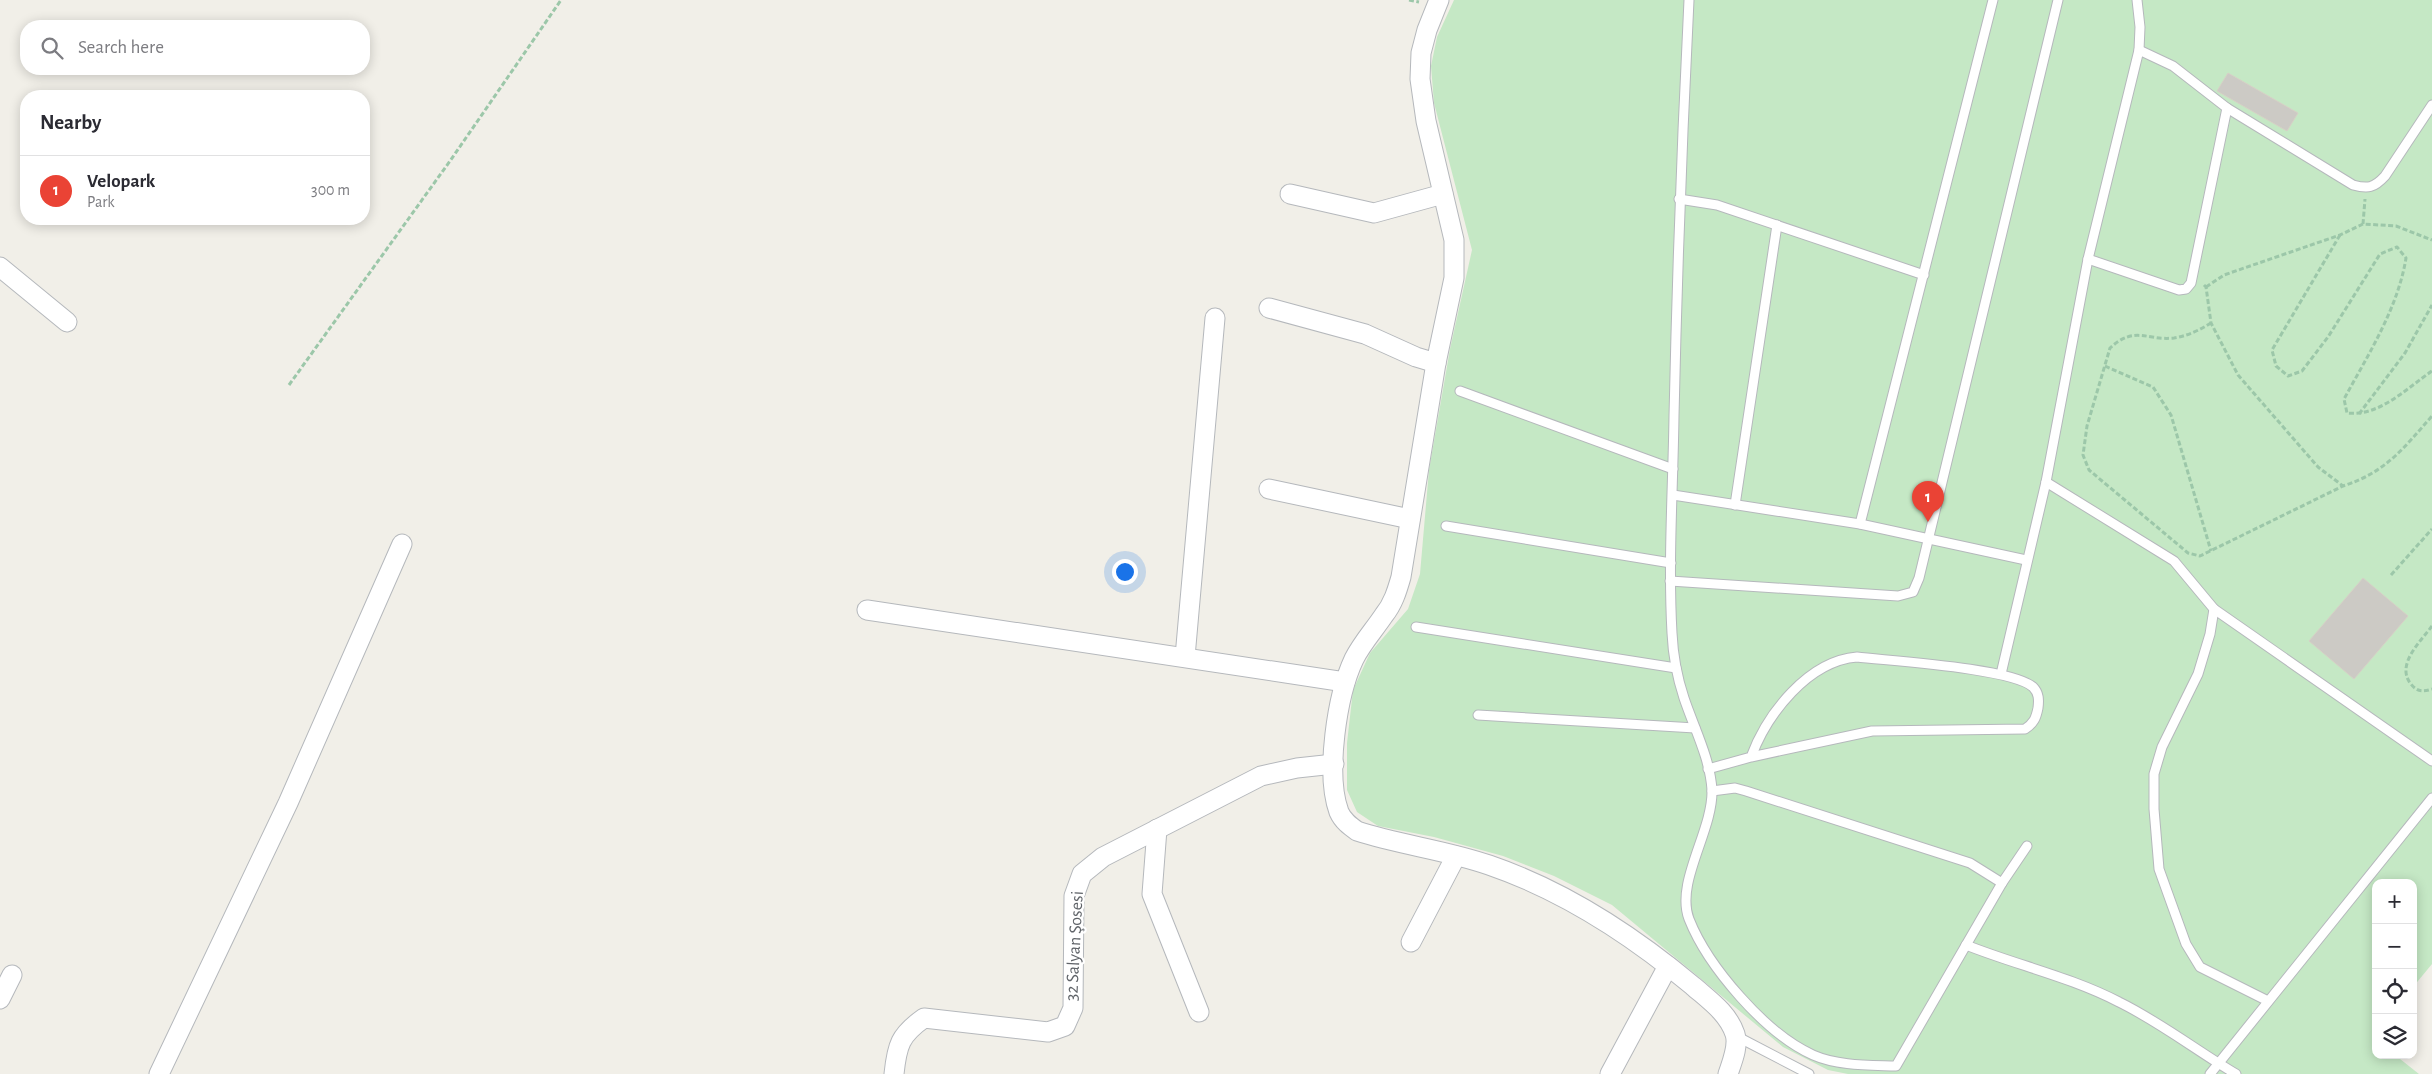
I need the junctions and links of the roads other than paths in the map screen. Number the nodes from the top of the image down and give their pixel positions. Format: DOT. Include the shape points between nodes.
graph roads {
  1 [pos="1439,0"];
  2 [pos="1689,0"];
  3 [pos="1993,0"];
  4 [pos="2058,0"];
  5 [pos="2137,0"];
  6 [pos="2139,50"];
  7 [pos="2432,105"];
  8 [pos="2226,108"];
  9 [pos="1290,194"];
  10 [pos="1443,194"];
  11 [pos="1679,199"];
  12 [pos="1777,226"];
  13 [pos="2088,259"];
  14 [pos="0,267"];
  15 [pos="1924,275"];
  16 [pos="1269,308"];
  17 [pos="1215,318"];
  18 [pos="67,322"];
  19 [pos="1436,363"];
  20 [pos="1460,391"];
  21 [pos="1673,469"];
  22 [pos="2046,482"];
  23 [pos="1269,489"];
  24 [pos="1673,495"];
  25 [pos="1735,505"];
  26 [pos="1410,519"];
  27 [pos="1860,524"];
  28 [pos="1446,526"];
  29 [pos="1928,538"];
  30 [pos="402,544"];
  31 [pos="2026,560"];
  32 [pos="1671,563"];
  33 [pos="1670,581"];
  34 [pos="2214,608"];
  35 [pos="867,610"];
  36 [pos="1416,627"];
  37 [pos="1185,657"];
  38 [pos="1676,668"];
  39 [pos="2001,674"];
  40 [pos="1344,682"];
  41 [pos="1478,715"];
  42 [pos="1695,728"];
  43 [pos="1751,757"];
  44 [pos="2432,762"];
  45 [pos="1334,764"];
  46 [pos="1708,769"];
  47 [pos="1712,791"];
  48 [pos="2432,798"];
  49 [pos="1157,829"];
  50 [pos="2027,846"];
  51 [pos="1456,856"];
  52 [pos="2002,883"];
  53 [pos="1410,942"];
  54 [pos="1966,945"];
  55 [pos="1668,966"];
  56 [pos="12,976"];
  57 [pos="0,999"];
  58 [pos="2268,1001"];
  59 [pos="1199,1012"];
  60 [pos="1736,1036"];
  61 [pos="2217,1063"];
  62 [pos="1894,1070"];
  63 [pos="159,1074"];
  64 [pos="894,1074"];
  65 [pos="1610,1074"];
  66 [pos="1728,1074"];
  67 [pos="1809,1074"];
  68 [pos="2210,1074"];
  69 [pos="2236,1074"];
  1 -- 10 [label="street" via="1421,53 1420,79"];
  2 -- 11 [label="lane"];
  3 -- 15 [label="lane"];
  4 -- 29 [label="lane"];
  5 -- 6 [label="lane"];
  6 -- 8 [label="lane" via="2173,66"];
  6 -- 13 [label="lane"];
  7 -- 8 [label="lane" via="2384,176 2374,187 2366,188 2353,185"];
  8 -- 13 [label="lane" via="2193,274 2186,289 2179,290"];
  9 -- 10 [label="street" via="1374,214"];
  10 -- 19 [label="street" via="1455,258 1454,278"];
  11 -- 12 [label="lane" via="1717,205"];
  11 -- 21 [label="lane"];
  12 -- 15 [label="lane"];
  12 -- 25 [label="lane"];
  13 -- 22 [label="lane"];
  14 -- 18 [label="street"];
  15 -- 27 [label="lane"];
  16 -- 19 [label="street" via="1365,334"];
  17 -- 37 [label="street"];
  19 -- 26 [label="street"];
  20 -- 21 [label="lane"];
  21 -- 24 [label="lane"];
  22 -- 31 [label="lane"];
  22 -- 34 [label="lane" via="2174,561"];
  23 -- 26 [label="street"];
  24 -- 25 [label="lane"];
  24 -- 32 [label="lane"];
  25 -- 27 [label="lane"];
  26 -- 40 [label="street" via="1395,597 1354,658"];
  27 -- 29 [label="lane"];
  28 -- 32 [label="lane"];
  29 -- 31 [label="lane"];
  29 -- 33 [label="lane" via="1917,585 1913,592 1905,595"];
  30 -- 63 [label="street" via="288,803"];
  31 -- 39 [label="lane"];
  32 -- 33 [label="lane"];
  33 -- 38 [label="lane"];
  34 -- 44 [label="lane"];
  34 -- 58 [label="lane" via="2198,674 2162,747 2154,774 2159,869 2186,944 2200,967"];
  35 -- 37 [label="street"];
  36 -- 38 [label="lane"];
  37 -- 40 [label="street"];
  38 -- 42 [label="lane"];
  39 -- 43 [label="lane" via="1844,658 1820,669 1773,712"];
  39 -- 43 [label="lane" via="2026,682 2039,697 2036,717 2025,729 1872,731"];
  40 -- 45 [label="street" via="1335,726"];
  41 -- 42 [label="lane"];
  42 -- 46 [label="lane"];
  43 -- 46 [label="lane"];
  45 -- 49 [label="street, 32 Salyan Şosesi" via="1261,776"];
  45 -- 51 [label="street" via="1336,801 1340,813 1357,831"];
  46 -- 47 [label="lane"];
  47 -- 52 [label="lane" via="1734,788 1746,791 1970,863"];
  47 -- 62 [label="lane" via="1709,819 1686,894 1689,920 1715,967 1776,1031 1806,1051 1840,1062"];
  48 -- 58 [label="lane"];
  49 -- 59 [label="street" via="1152,894"];
  49 -- 64 [label="street, 32 Salyan Şosesi" via="1103,857 1082,874 1074,896 1073,1008 1065,1026 1048,1032 924,1018 906,1031 897,1050"];
  50 -- 52 [label="lane"];
  51 -- 53 [label="street"];
  51 -- 55 [label="street" via="1495,867 1556,892 1609,923"];
  52 -- 54 [label="lane"];
  54 -- 61 [label="lane" via="2097,991 2122,1003"];
  54 -- 62 [label="lane"];
  55 -- 60 [label="street" via="1719,1008"];
  55 -- 65 [label="street"];
  56 -- 57 [label="street"];
  58 -- 61 [label="lane"];
  60 -- 66 [label="street" via="1734,1059"];
  60 -- 67 [label="lane"];
  61 -- 68 [label="lane"];
  61 -- 69 [label="lane"];
}
